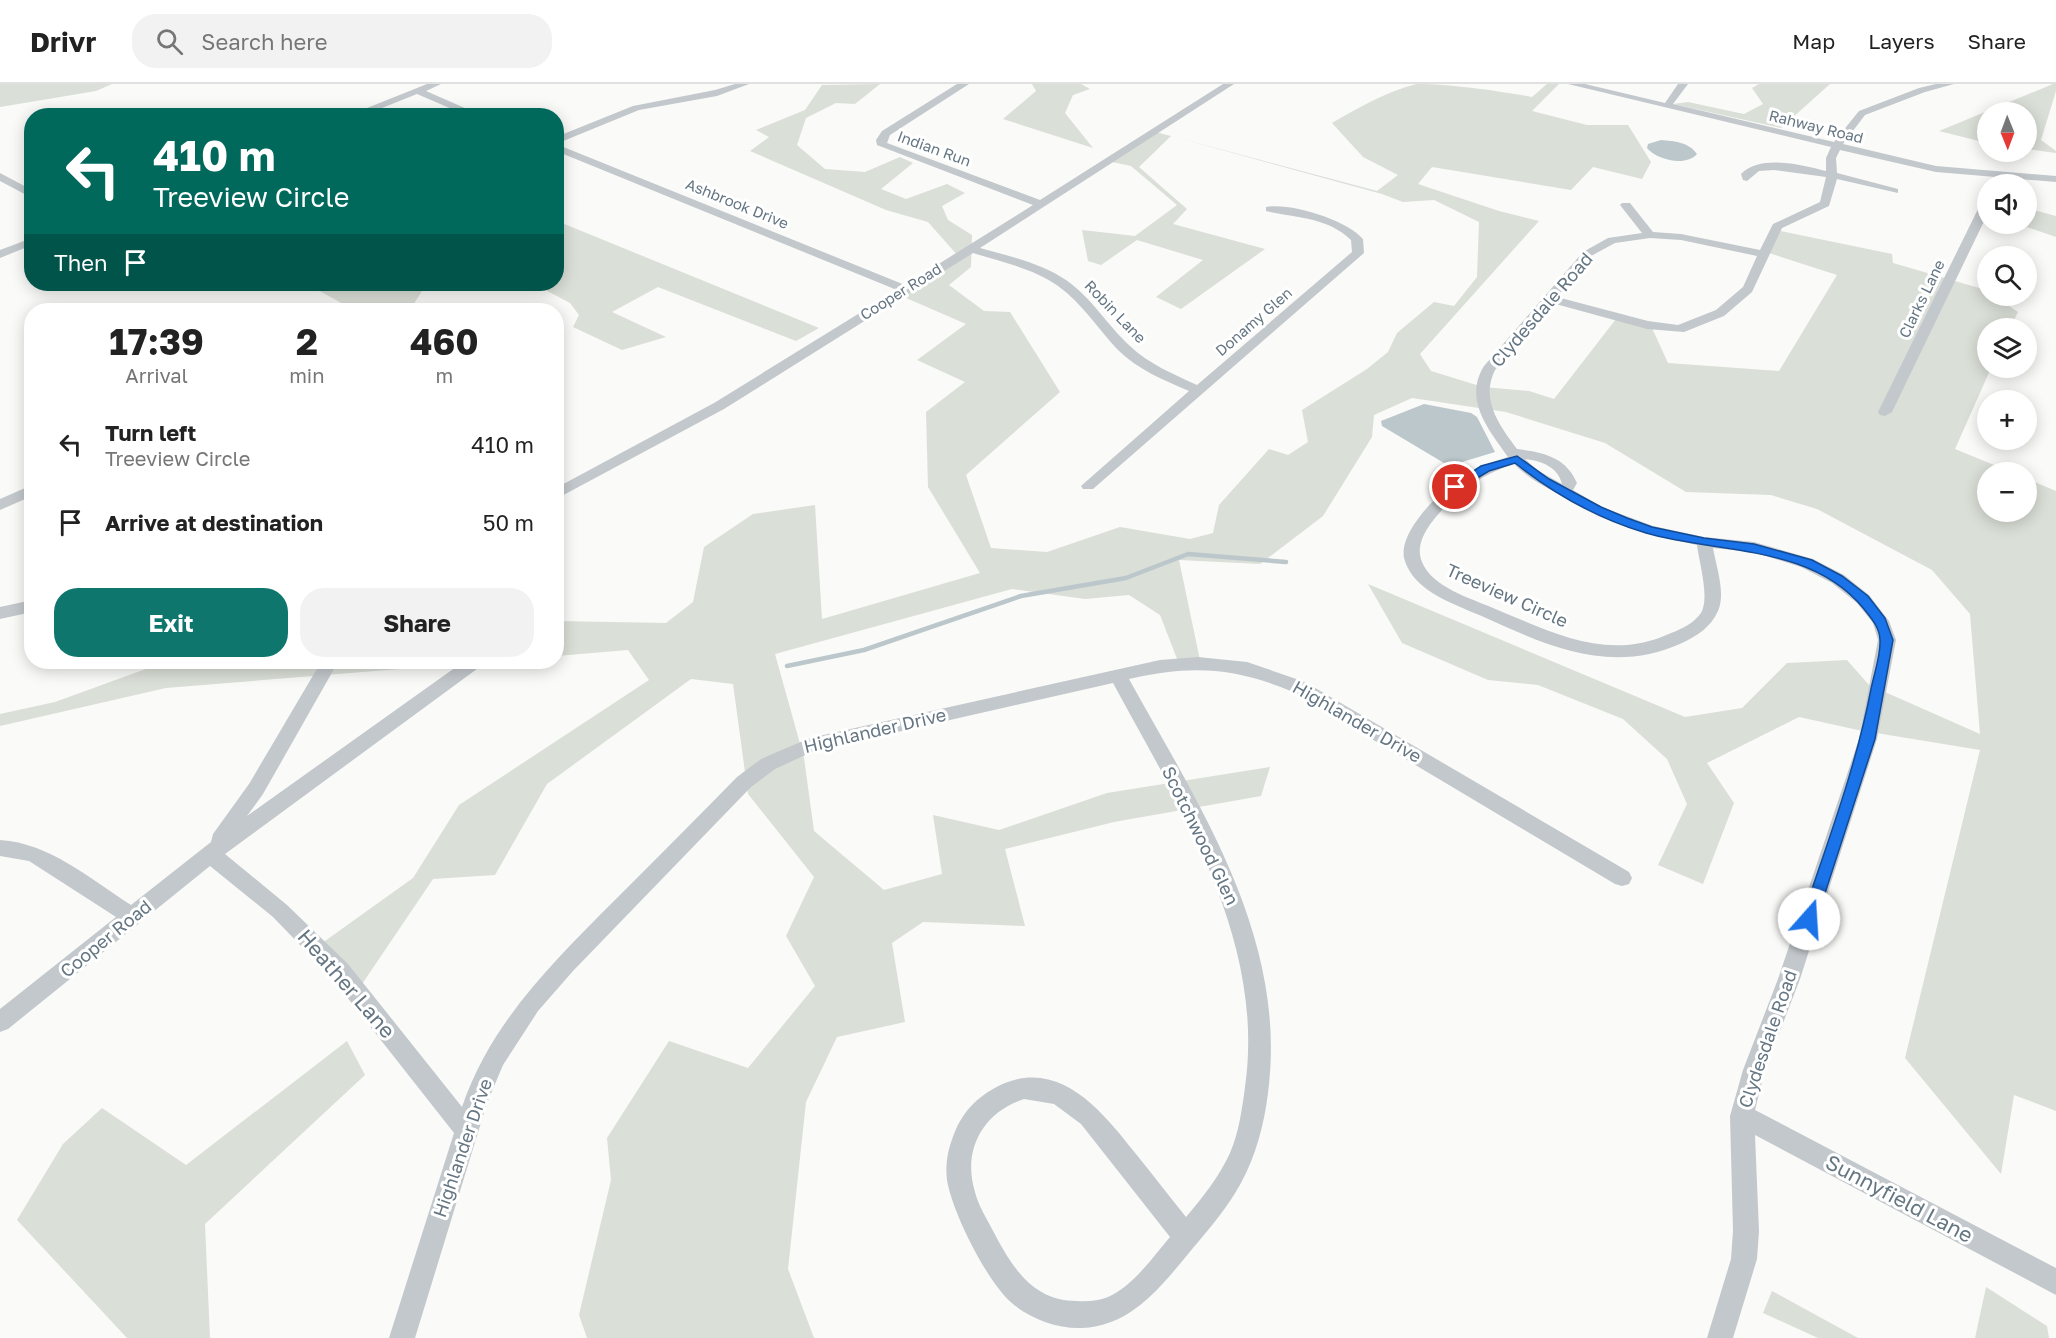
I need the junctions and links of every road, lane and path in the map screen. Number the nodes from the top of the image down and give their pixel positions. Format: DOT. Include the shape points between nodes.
graph roads {
  1 [pos="436,84"];
  2 [pos="744,84"];
  3 [pos="964,84"];
  4 [pos="1229,84"];
  5 [pos="1573,84"];
  6 [pos="1683,84"];
  7 [pos="1949,84"];
  8 [pos="417,91"];
  9 [pos="1667,106"];
  10 [pos="373,108"];
  11 [pos="458,108"];
  12 [pos="564,138"];
  13 [pos="1836,147"];
  14 [pos="564,150"];
  15 [pos="1750,166"];
  16 [pos="0,176"];
  17 [pos="1832,176"];
  18 [pos="1977,177"];
  19 [pos="2056,179"];
  20 [pos="2037,180"];
  21 [pos="24,190"];
  22 [pos="1894,191"];
  23 [pos="1041,204"];
  24 [pos="1626,205"];
  25 [pos="1270,209"];
  26 [pos="1977,224"];
  27 [pos="1650,234"];
  28 [pos="24,244"];
  29 [pos="971,249"];
  30 [pos="0,254"];
  31 [pos="1762,254"];
  32 [pos="905,289"];
  33 [pos="1550,299"];
  34 [pos="1200,391"];
  35 [pos="1885,412"];
  36 [pos="1515,456"];
  37 [pos="1088,486"];
  38 [pos="564,491"];
  39 [pos="24,493"];
  40 [pos="0,505"];
  41 [pos="1704,542"];
  42 [pos="24,608"];
  43 [pos="0,613"];
  44 [pos="325,669"];
  45 [pos="465,669"];
  46 [pos="1118,675"];
  47 [pos="256,789"];
  48 [pos="291,797"];
  49 [pos="0,848"];
  50 [pos="210,854"];
  51 [pos="1622,878"];
  52 [pos="133,917"];
  53 [pos="0,1022"];
  54 [pos="1742,1116"];
  55 [pos="466,1130"];
  56 [pos="1186,1237"];
  57 [pos="2056,1281"];
  58 [pos="402,1338"];
  59 [pos="1720,1338"];
  1 -- 8 [label="street"];
  2 -- 12 [label="street" via="636,108"];
  3 -- 23 [label="street, Indian Run" via="886,133 882,145"];
  4 -- 23 [label="street, Cooper Road"];
  5 -- 9 [label="street, Rahway Road"];
  6 -- 9 [label="street"];
  7 -- 13 [label="street" via="1862,113"];
  8 -- 10 [label="street"];
  8 -- 11 [label="street"];
  9 -- 13 [label="street, Rahway Road"];
  13 -- 17 [label="street" via="1831,158"];
  13 -- 18 [label="street, Rahway Road"];
  14 -- 32 [label="street, Ashbrook Drive"];
  15 -- 17 [label="street" via="1790,166"];
  16 -- 21 [label="street"];
  17 -- 22 [label="street"];
  17 -- 31 [label="street" via="1825,204 1777,226"];
  19 -- 20 [label="street"];
  23 -- 29 [label="street, Cooper Road"];
  24 -- 27 [label="street"];
  25 -- 34 [label="street, Donamy Glen" via="1342,227 1357,239 1359,250"];
  26 -- 35 [label="street, Clarks Lane"];
  27 -- 31 [label="street, Clydesdale Road"];
  27 -- 33 [label="street, Clydesdale Road" via="1612,240 1587,254"];
  28 -- 30 [label="street"];
  29 -- 32 [label="street, Cooper Road"];
  29 -- 34 [label="street, Robin Lane" via="1040,271 1060,282 1139,361"];
  31 -- 33 [label="street" via="1748,289 1720,313 1679,329 1647,325"];
  32 -- 38 [label="street, Cooper Road" via="718,406"];
  33 -- 36 [label="street, Clydesdale Road" via="1507,346 1483,381 1487,416"];
  34 -- 37 [label="street, Donamy Glen"];
  36 -- 41 [label="street, Clydesdale Road" via="1532,473 1597,510 1649,530"];
  36 -- 41 [label="street, Treeview Circle" via="1485,468 1455,487 1426,517 1411,547 1417,570 1432,585 1459,600 1557,642 1616,650 1646,649 1699,627 1712,605"];
  39 -- 40 [label="street"];
  41 -- 54 [label="street, Clydesdale Road" via="1754,548 1807,562 1863,599 1881,621 1887,640 1868,739 1793,968 1754,1070"];
  42 -- 43 [label="street"];
  44 -- 47 [label="street, Cooper Road"];
  45 -- 48 [label="street, Cooper Road"];
  46 -- 51 [label="street, Highlander Drive" via="1195,661 1234,663 1265,672 1299,687"];
  46 -- 55 [label="street, Highlander Drive" via="810,745 768,764 736,790 530,1004 495,1058"];
  46 -- 56 [label="street, Scotchwood Glen" via="1207,842 1231,896 1247,947 1260,1014 1261,1071 1249,1132 1223,1190"];
  47 -- 48 [label="street"];
  47 -- 50 [label="street, Cooper Road"];
  48 -- 50 [label="street, Cooper Road"];
  49 -- 52 [label="street" via="35,854"];
  50 -- 52 [label="street, Cooper Road"];
  50 -- 55 [label="street, Heather Lane" via="280,911 340,971"];
  52 -- 53 [label="street, Cooper Road"];
  54 -- 57 [label="street, Sunnyfield Lane"];
  54 -- 59 [label="street, Clydesdale Road" via="1744,1259"];
  55 -- 58 [label="street, Highlander Drive"];
  56 -- 56 [label="street, Scotchwood Glen" via="1098,1125 1058,1093 1024,1088 1005,1093 979,1112 970,1125 959,1155 964,1199 1011,1285 1051,1312 1070,1315 1112,1309 1140,1288"];
}
